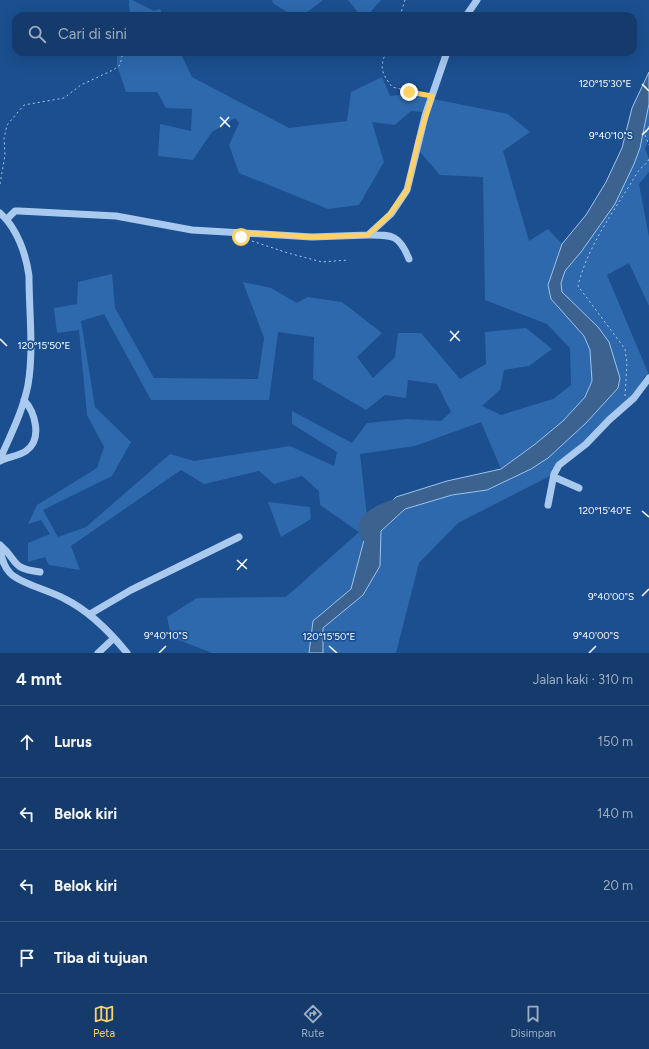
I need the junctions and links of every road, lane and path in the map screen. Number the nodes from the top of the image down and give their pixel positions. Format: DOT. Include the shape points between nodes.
graph roads {
  1 [pos="405,0"];
  2 [pos="477,0"];
  3 [pos="401,12"];
  4 [pos="469,12"];
  5 [pos="121,56"];
  6 [pos="384,56"];
  7 [pos="446,56"];
  8 [pos="432,96"];
  9 [pos="649,126"];
  10 [pos="649,145"];
  11 [pos="649,159"];
  12 [pos="0,184"];
  13 [pos="0,214"];
  14 [pos="7,219"];
  15 [pos="368,235"];
  16 [pos="246,239"];
  17 [pos="409,259"];
  18 [pos="348,260"];
  19 [pos="649,378"];
  20 [pos="24,400"];
  21 [pos="625,407"];
  22 [pos="0,460"];
  23 [pos="554,477"];
  24 [pos="579,488"];
  25 [pos="548,505"];
  26 [pos="239,536"];
  27 [pos="0,545"];
  28 [pos="0,551"];
  29 [pos="40,572"];
  30 [pos="90,614"];
  31 [pos="114,638"];
  32 [pos="98,653"];
  33 [pos="127,653"];
  1 -- 3 [label="path"];
  2 -- 4 [label="street"];
  5 -- 12 [label="path" via="120,65 81,85 64,98 24,105 7,125"];
  6 -- 8 [label="path" via="381,64 384,76 392,87"];
  7 -- 8 [label="street"];
  8 -- 15 [label="street" via="407,190 390,214"];
  9 -- 10 [label="path" via="645,135"];
  11 -- 21 [label="path" via="639,170 605,223 578,286 625,349"];
  13 -- 14 [label="street"];
  14 -- 15 [label="street" via="19,211 116,216 192,230 312,237"];
  14 -- 20 [label="street" via="24,252 29,276 30,361"];
  15 -- 17 [label="street" via="391,235 398,238"];
  16 -- 18 [label="path" via="322,262"];
  19 -- 21 [label="street"];
  20 -- 22 [label="street"];
  20 -- 22 [label="street" via="33,412 36,423 30,448"];
  21 -- 23 [label="street" via="586,444 561,462 555,470"];
  23 -- 24 [label="street"];
  23 -- 25 [label="street"];
  26 -- 30 [label="street" via="131,590"];
  27 -- 29 [label="street" via="15,565"];
  28 -- 30 [label="street" via="10,573 19,580 65,599"];
  30 -- 31 [label="street"];
  31 -- 32 [label="street"];
  31 -- 33 [label="street"];
}
